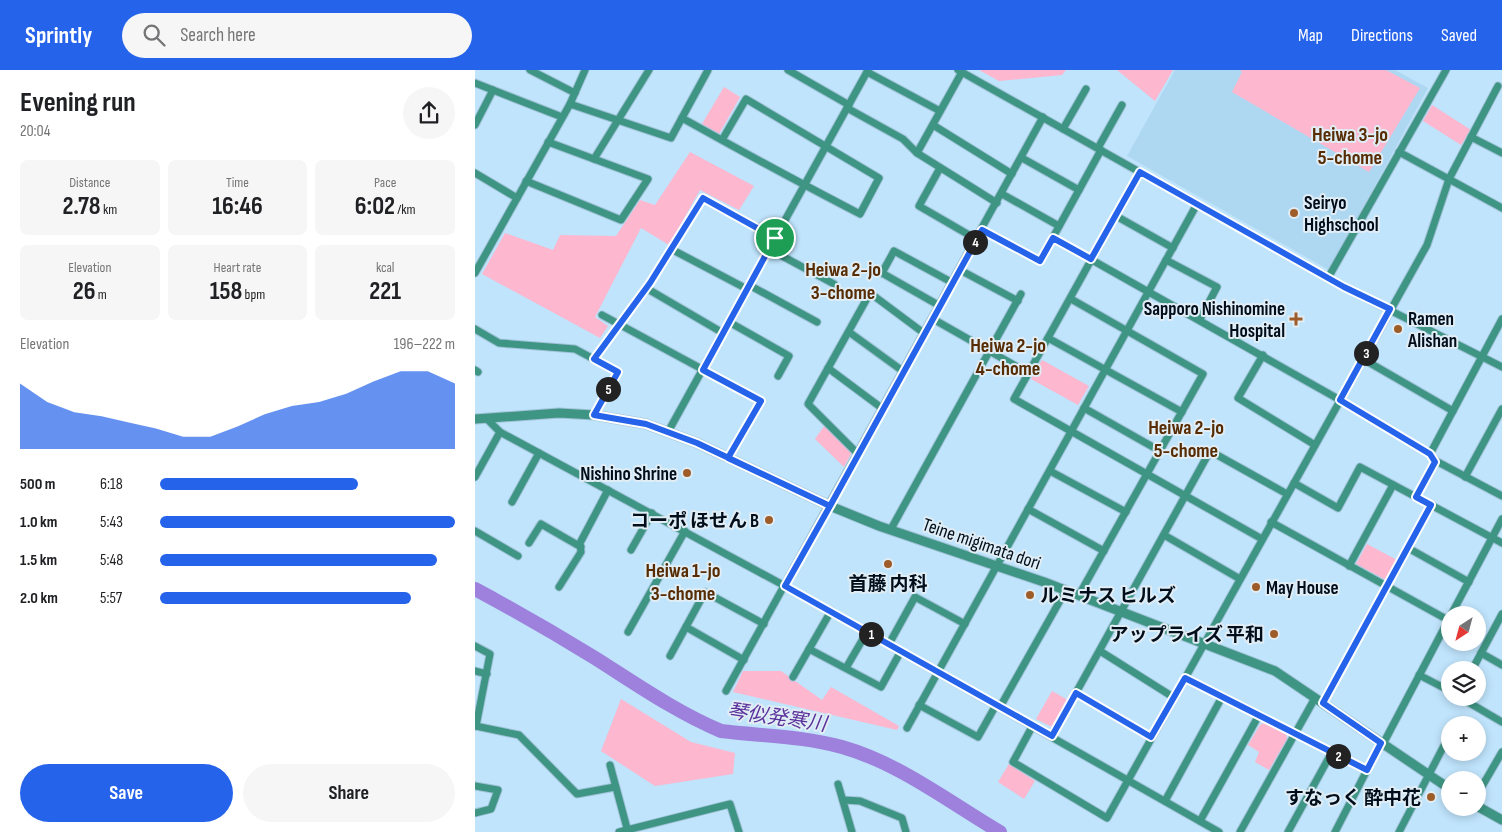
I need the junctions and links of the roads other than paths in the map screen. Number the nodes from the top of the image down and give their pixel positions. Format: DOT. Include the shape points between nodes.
graph roads {
  1 [pos="530,70"];
  2 [pos="585,70"];
  3 [pos="649,70"];
  4 [pos="708,70"];
  5 [pos="788,70"];
  6 [pos="1446,70"];
  7 [pos="868,71"];
  8 [pos="960,71"];
  9 [pos="475,83"];
  10 [pos="1498,86"];
  11 [pos="1086,89"];
  12 [pos="493,90"];
  13 [pos="575,93"];
  14 [pos="570,104"];
  15 [pos="1122,105"];
  16 [pos="848,106"];
  17 [pos="940,112"];
  18 [pos="562,117"];
  19 [pos="1043,117"];
  20 [pos="682,118"];
  21 [pos="618,120"];
  22 [pos="475,124"];
  23 [pos="933,125"];
  24 [pos="1063,129"];
  25 [pos="1471,137"];
  26 [pos="722,140"];
  27 [pos="548,142"];
  28 [pos="826,145"];
  29 [pos="1099,149"];
  30 [pos="1399,152"];
  31 [pos="917,153"];
  32 [pos="1502,153"];
  33 [pos="1022,158"];
  34 [pos="595,159"];
  35 [pos="940,168"];
  36 [pos="1140,172"];
  37 [pos="475,173"];
  38 [pos="1013,174"];
  39 [pos="1449,179"];
  40 [pos="527,181"];
  41 [pos="803,185"];
  42 [pos="1079,190"];
  43 [pos="1002,194"];
  44 [pos="517,198"];
  45 [pos="997,203"];
  46 [pos="1197,204"];
  47 [pos="1502,208"];
  48 [pos="1116,216"];
  49 [pos="1059,226"];
  50 [pos="982,230"];
  51 [pos="775,238"];
  52 [pos="1053,238"];
  53 [pos="976,240"];
  54 [pos="671,248"];
  55 [pos="1173,248"];
  56 [pos="769,249"];
  57 [pos="1091,259"];
  58 [pos="1166,260"];
  59 [pos="960,270"];
  60 [pos="475,273"];
  61 [pos="1328,278"];
  62 [pos="953,283"];
  63 [pos="834,284"];
  64 [pos="748,287"];
  65 [pos="646,288"];
  66 [pos="1149,291"];
  67 [pos="1071,298"];
  68 [pos="940,306"];
  69 [pos="1390,309"];
  70 [pos="602,316"];
  71 [pos="933,319"];
  72 [pos="1200,319"];
  73 [pos="1502,319"];
  74 [pos="729,322"];
  75 [pos="817,322"];
  76 [pos="619,325"];
  77 [pos="475,329"];
  78 [pos="1127,331"];
  79 [pos="723,332"];
  80 [pos="849,332"];
  81 [pos="925,334"];
  82 [pos="1048,338"];
  83 [pos="990,351"];
  84 [pos="1263,355"];
  85 [pos="1482,357"];
  86 [pos="1363,358"];
  87 [pos="594,359"];
  88 [pos="1502,367"];
  89 [pos="828,368"];
  90 [pos="703,370"];
  91 [pos="1106,370"];
  92 [pos="904,372"];
  93 [pos="1028,373"];
  94 [pos="778,376"];
  95 [pos="1340,400"];
  96 [pos="1084,408"];
  97 [pos="883,409"];
  98 [pos="1502,410"];
  99 [pos="1453,411"];
  100 [pos="1182,412"];
  101 [pos="594,415"];
  102 [pos="486,418"];
  103 [pos="475,419"];
  104 [pos="500,432"];
  105 [pos="668,432"];
  106 [pos="1071,433"];
  107 [pos="1315,445"];
  108 [pos="1160,451"];
  109 [pos="539,453"];
  110 [pos="858,454"];
  111 [pos="1430,454"];
  112 [pos="728,458"];
  113 [pos="1435,462"];
  114 [pos="1050,471"];
  115 [pos="1147,475"];
  116 [pos="475,477"];
  117 [pos="1465,477"];
  118 [pos="1293,483"];
  119 [pos="1393,485"];
  120 [pos="608,490"];
  121 [pos="1287,494"];
  122 [pos="1185,496"];
  123 [pos="1502,496"];
  124 [pos="1416,497"];
  125 [pos="511,502"];
  126 [pos="1431,505"];
  127 [pos="830,506"];
  128 [pos="1029,509"];
  129 [pos="1126,512"];
  130 [pos="651,513"];
  131 [pos="1502,519"];
  132 [pos="1271,522"];
  133 [pos="891,529"];
  134 [pos="475,531"];
  135 [pos="685,531"];
  136 [pos="1164,535"];
  137 [pos="1492,538"];
  138 [pos="1262,539"];
  139 [pos="529,543"];
  140 [pos="1502,543"];
  141 [pos="581,547"];
  142 [pos="1408,548"];
  143 [pos="631,550"];
  144 [pos="1104,551"];
  145 [pos="518,556"];
  146 [pos="997,565"];
  147 [pos="1349,566"];
  148 [pos="1239,580"];
  149 [pos="1469,582"];
  150 [pos="785,586"];
  151 [pos="1387,586"];
  152 [pos="559,587"];
  153 [pos="1066,590"];
  154 [pos="1079,595"];
  155 [pos="1456,606"];
  156 [pos="831,611"];
  157 [pos="1122,611"];
  158 [pos="1441,613"];
  159 [pos="1502,614"];
  160 [pos="763,624"];
  161 [pos="965,624"];
  162 [pos="686,627"];
  163 [pos="628,632"];
  164 [pos="867,632"];
  165 [pos="1441,634"];
  166 [pos="1205,642"];
  167 [pos="889,644"];
  168 [pos="475,646"];
  169 [pos="809,649"];
  170 [pos="901,651"];
  171 [pos="1100,651"];
  172 [pos="1481,653"];
  173 [pos="670,656"];
  174 [pos="744,660"];
  175 [pos="1477,661"];
  176 [pos="1502,664"];
  177 [pos="846,668"];
  178 [pos="475,671"];
  179 [pos="938,672"];
  180 [pos="487,674"];
  181 [pos="1419,675"];
  182 [pos="793,677"];
  183 [pos="1185,678"];
  184 [pos="1441,686"];
  185 [pos="727,691"];
  186 [pos="1076,693"];
  187 [pos="1173,697"];
  188 [pos="1222,697"];
  189 [pos="1319,701"];
  190 [pos="919,705"];
  191 [pos="998,706"];
  192 [pos="1475,706"];
  193 [pos="1259,715"];
  194 [pos="1502,722"];
  195 [pos="1033,725"];
  196 [pos="476,726"];
  197 [pos="907,728"];
  198 [pos="1295,734"];
  199 [pos="1052,736"];
  200 [pos="1151,737"];
  201 [pos="1382,743"];
  202 [pos="1441,751"];
  203 [pos="1332,752"];
  204 [pos="1502,752"];
  205 [pos="610,765"];
  206 [pos="1367,770"];
  207 [pos="1428,775"];
  208 [pos="1128,780"];
  209 [pos="1486,780"];
  210 [pos="839,784"];
  211 [pos="1441,784"];
  212 [pos="475,786"];
  213 [pos="615,787"];
  214 [pos="843,800"];
  215 [pos="1165,801"];
  216 [pos="1486,811"];
  217 [pos="475,813"];
  218 [pos="1502,820"];
  219 [pos="1200,821"];
  220 [pos="628,831"];
  221 [pos="619,832"];
  222 [pos="739,832"];
  223 [pos="852,832"];
  224 [pos="906,832"];
  225 [pos="1219,832"];
  226 [pos="1240,832"];
  227 [pos="1288,832"];
  228 [pos="1335,832"];
  229 [pos="1399,832"];
  1 -- 13 [label="street"];
  2 -- 13 [label="street"];
  3 -- 21 [label="street"];
  4 -- 20 [label="street"];
  5 -- 16 [label="street"];
  6 -- 30 [label="street"];
  7 -- 16 [label="street"];
  7 -- 17 [label="street"];
  8 -- 17 [label="street"];
  8 -- 19 [label="street"];
  9 -- 12 [label="street"];
  10 -- 25 [label="street"];
  11 -- 24 [label="street"];
  12 -- 18 [label="street"];
  12 -- 22 [label="street"];
  13 -- 14 [label="street"];
  14 -- 18 [label="street"];
  14 -- 21 [label="street"];
  15 -- 29 [label="street"];
  16 -- 28 [label="street"];
  16 -- 31 [label="street" via="903,139"];
  17 -- 23 [label="street"];
  18 -- 27 [label="street"];
  19 -- 24 [label="street"];
  19 -- 33 [label="street"];
  20 -- 21 [label="street" via="671,138"];
  20 -- 26 [label="street"];
  21 -- 34 [label="street"];
  23 -- 31 [label="street"];
  23 -- 38 [label="street"];
  24 -- 29 [label="street"];
  25 -- 32 [label="street"];
  25 -- 39 [label="street"];
  26 -- 28 [label="street" via="746,100"];
  26 -- 41 [label="street"];
  27 -- 34 [label="street"];
  27 -- 40 [label="street"];
  28 -- 41 [label="street"];
  28 -- 41 [label="street" via="879,178 860,214"];
  29 -- 36 [label="street"];
  29 -- 42 [label="street"];
  30 -- 39 [label="street"];
  30 -- 61 [label="street"];
  31 -- 35 [label="street"];
  33 -- 38 [label="street"];
  33 -- 42 [label="street"];
  34 -- 40 [label="street" via="648,179 621,220"];
  35 -- 45 [label="street"];
  35 -- 53 [label="street" via="919,206"];
  36 -- 46 [label="street"];
  36 -- 48 [label="street"];
  37 -- 44 [label="street"];
  38 -- 43 [label="street"];
  39 -- 47 [label="street"];
  39 -- 69 [label="street" via="1427,245"];
  40 -- 44 [label="street"];
  41 -- 51 [label="street"];
  42 -- 49 [label="street"];
  43 -- 45 [label="street"];
  43 -- 49 [label="street"];
  44 -- 60 [label="street"];
  45 -- 50 [label="street"];
  46 -- 55 [label="street"];
  46 -- 61 [label="street"];
  48 -- 55 [label="street"];
  48 -- 57 [label="street"];
  49 -- 52 [label="street"];
  50 -- 52 [label="street" via="1040,261"];
  50 -- 53 [label="street"];
  51 -- 54 [label="street" via="703,198"];
  51 -- 56 [label="street"];
  52 -- 57 [label="street"];
  53 -- 59 [label="street"];
  54 -- 64 [label="street"];
  54 -- 65 [label="street"];
  55 -- 58 [label="street"];
  56 -- 63 [label="street"];
  56 -- 64 [label="street"];
  57 -- 66 [label="street"];
  57 -- 67 [label="street"];
  58 -- 66 [label="street"];
  58 -- 72 [label="street" via="1217,287"];
  59 -- 62 [label="street"];
  59 -- 83 [label="street" via="1019,297"];
  61 -- 69 [label="street"];
  62 -- 68 [label="street"];
  62 -- 68 [label="street" via="894,251 881,272"];
  64 -- 74 [label="street"];
  64 -- 75 [label="street"];
  65 -- 76 [label="street"];
  65 -- 79 [label="street"];
  66 -- 72 [label="street"];
  66 -- 78 [label="street"];
  67 -- 78 [label="street"];
  67 -- 82 [label="street"];
  68 -- 71 [label="street"];
  69 -- 85 [label="street"];
  69 -- 86 [label="street"];
  70 -- 76 [label="street"];
  71 -- 81 [label="street"];
  71 -- 83 [label="street"];
  72 -- 84 [label="street"];
  73 -- 85 [label="street"];
  74 -- 79 [label="street"];
  74 -- 94 [label="street" via="789,356"];
  76 -- 87 [label="street"];
  76 -- 90 [label="street"];
  77 -- 87 [label="street" via="499,342 575,349"];
  78 -- 91 [label="street"];
  78 -- 100 [label="street" via="1203,374"];
  79 -- 90 [label="street"];
  80 -- 81 [label="street" via="870,293"];
  80 -- 89 [label="street"];
  80 -- 92 [label="street"];
  81 -- 92 [label="street"];
  82 -- 91 [label="street"];
  82 -- 93 [label="street"];
  83 -- 93 [label="street"];
  83 -- 133 [label="street"];
  84 -- 95 [label="street"];
  84 -- 107 [label="street" via="1238,398"];
  85 -- 88 [label="street"];
  85 -- 99 [label="street"];
  86 -- 95 [label="street"];
  86 -- 99 [label="street"];
  87 -- 101 [label="street" via="618,372"];
  89 -- 97 [label="street"];
  89 -- 110 [label="street" via="808,404"];
  90 -- 105 [label="street"];
  90 -- 112 [label="street" via="761,401"];
  91 -- 96 [label="street"];
  91 -- 100 [label="street"];
  92 -- 97 [label="street"];
  93 -- 106 [label="street" via="1014,399"];
  95 -- 107 [label="street"];
  95 -- 111 [label="street"];
  96 -- 106 [label="street"];
  96 -- 108 [label="street"];
  97 -- 110 [label="street"];
  98 -- 117 [label="street"];
  99 -- 111 [label="street"];
  100 -- 108 [label="street"];
  101 -- 102 [label="street, Teine migimata dori" via="559,413"];
  101 -- 105 [label="street, Teine migimata dori" via="646,424"];
  102 -- 103 [label="street, Teine migimata dori"];
  102 -- 104 [label="street"];
  104 -- 109 [label="street"];
  104 -- 116 [label="street"];
  105 -- 112 [label="street, Teine migimata dori"];
  106 -- 114 [label="street"];
  106 -- 115 [label="street"];
  107 -- 118 [label="street"];
  108 -- 115 [label="street"];
  109 -- 120 [label="street"];
  109 -- 125 [label="street"];
  110 -- 127 [label="street"];
  111 -- 113 [label="street"];
  112 -- 127 [label="street, Teine migimata dori"];
  113 -- 117 [label="street"];
  113 -- 124 [label="street"];
  114 -- 128 [label="street"];
  114 -- 129 [label="street"];
  115 -- 122 [label="street"];
  115 -- 129 [label="street"];
  117 -- 123 [label="street"];
  118 -- 119 [label="street" via="1338,508 1360,467"];
  118 -- 121 [label="street"];
  119 -- 124 [label="street"];
  119 -- 147 [label="street"];
  120 -- 130 [label="street"];
  120 -- 141 [label="street" via="580,543"];
  121 -- 122 [label="street" via="1210,451"];
  121 -- 132 [label="street"];
  122 -- 136 [label="street"];
  122 -- 138 [label="street"];
  124 -- 126 [label="street"];
  126 -- 137 [label="street"];
  126 -- 142 [label="street"];
  127 -- 133 [label="street, Teine migimata dori"];
  127 -- 150 [label="street"];
  128 -- 144 [label="street"];
  128 -- 146 [label="street"];
  129 -- 144 [label="street"];
  130 -- 135 [label="street"];
  130 -- 143 [label="street"];
  131 -- 137 [label="street"];
  132 -- 138 [label="street"];
  132 -- 147 [label="street"];
  133 -- 146 [label="street, Teine migimata dori"];
  134 -- 145 [label="street"];
  135 -- 150 [label="street"];
  135 -- 163 [label="street"];
  136 -- 148 [label="street"];
  136 -- 157 [label="street"];
  137 -- 140 [label="street"];
  137 -- 149 [label="street"];
  138 -- 148 [label="street"];
  139 -- 141 [label="street" via="541,524"];
  141 -- 152 [label="street"];
  142 -- 149 [label="street"];
  142 -- 151 [label="street"];
  144 -- 154 [label="street"];
  146 -- 153 [label="street, Teine migimata dori"];
  146 -- 161 [label="street"];
  147 -- 151 [label="street"];
  148 -- 166 [label="street"];
  149 -- 155 [label="street"];
  150 -- 156 [label="street"];
  150 -- 160 [label="street"];
  151 -- 158 [label="street"];
  151 -- 189 [label="street"];
  153 -- 154 [label="street, Teine migimata dori"];
  153 -- 191 [label="street"];
  154 -- 157 [label="street, Teine migimata dori"];
  156 -- 164 [label="street"];
  156 -- 169 [label="street"];
  157 -- 166 [label="street, Teine migimata dori"];
  157 -- 171 [label="street"];
  159 -- 172 [label="street"];
  160 -- 162 [label="street" via="705,592"];
  160 -- 174 [label="street"];
  161 -- 167 [label="street" via="915,597"];
  161 -- 179 [label="street"];
  162 -- 173 [label="street"];
  162 -- 174 [label="street"];
  164 -- 167 [label="street"];
  164 -- 177 [label="street"];
  165 -- 181 [label="street"];
  166 -- 183 [label="street"];
  166 -- 189 [label="street, Teine migimata dori" via="1275,671"];
  167 -- 170 [label="street"];
  168 -- 180 [label="street" via="490,654"];
  169 -- 177 [label="street"];
  169 -- 182 [label="street"];
  170 -- 177 [label="street" via="881,687"];
  170 -- 179 [label="street"];
  171 -- 186 [label="street"];
  171 -- 187 [label="street"];
  172 -- 175 [label="street"];
  172 -- 176 [label="street"];
  174 -- 185 [label="street"];
  178 -- 180 [label="street"];
  179 -- 190 [label="street"];
  179 -- 191 [label="street"];
  180 -- 196 [label="street"];
  181 -- 184 [label="street"];
  181 -- 201 [label="street"];
  183 -- 187 [label="street"];
  183 -- 188 [label="street"];
  186 -- 199 [label="street"];
  186 -- 200 [label="street"];
  187 -- 200 [label="street"];
  188 -- 193 [label="street"];
  188 -- 215 [label="street"];
  189 -- 198 [label="street"];
  189 -- 201 [label="street, Teine migimata dori"];
  190 -- 191 [label="street" via="978,737"];
  190 -- 197 [label="street"];
  191 -- 195 [label="street"];
  192 -- 194 [label="street"];
  193 -- 198 [label="street"];
  193 -- 219 [label="street"];
  195 -- 199 [label="street"];
  195 -- 208 [label="street" via="1013,762 1107,818"];
  196 -- 213 [label="street" via="519,735 577,794"];
  198 -- 203 [label="street"];
  198 -- 226 [label="street"];
  199 -- 208 [label="street"];
  200 -- 208 [label="street"];
  201 -- 206 [label="street"];
  201 -- 207 [label="street, Teine migimata dori"];
  202 -- 207 [label="street"];
  203 -- 206 [label="street"];
  203 -- 227 [label="street"];
  204 -- 209 [label="street"];
  205 -- 213 [label="street"];
  206 -- 228 [label="street"];
  207 -- 211 [label="street, Teine migimata dori"];
  207 -- 229 [label="street"];
  208 -- 215 [label="street"];
  210 -- 214 [label="street"];
  212 -- 217 [label="street" via="498,790 491,809"];
  213 -- 220 [label="street"];
  214 -- 223 [label="street"];
  214 -- 224 [label="street" via="860,800 902,818"];
  215 -- 219 [label="street"];
  216 -- 218 [label="street"];
  219 -- 225 [label="street"];
  220 -- 221 [label="street"];
  220 -- 222 [label="street" via="730,804"];
}
